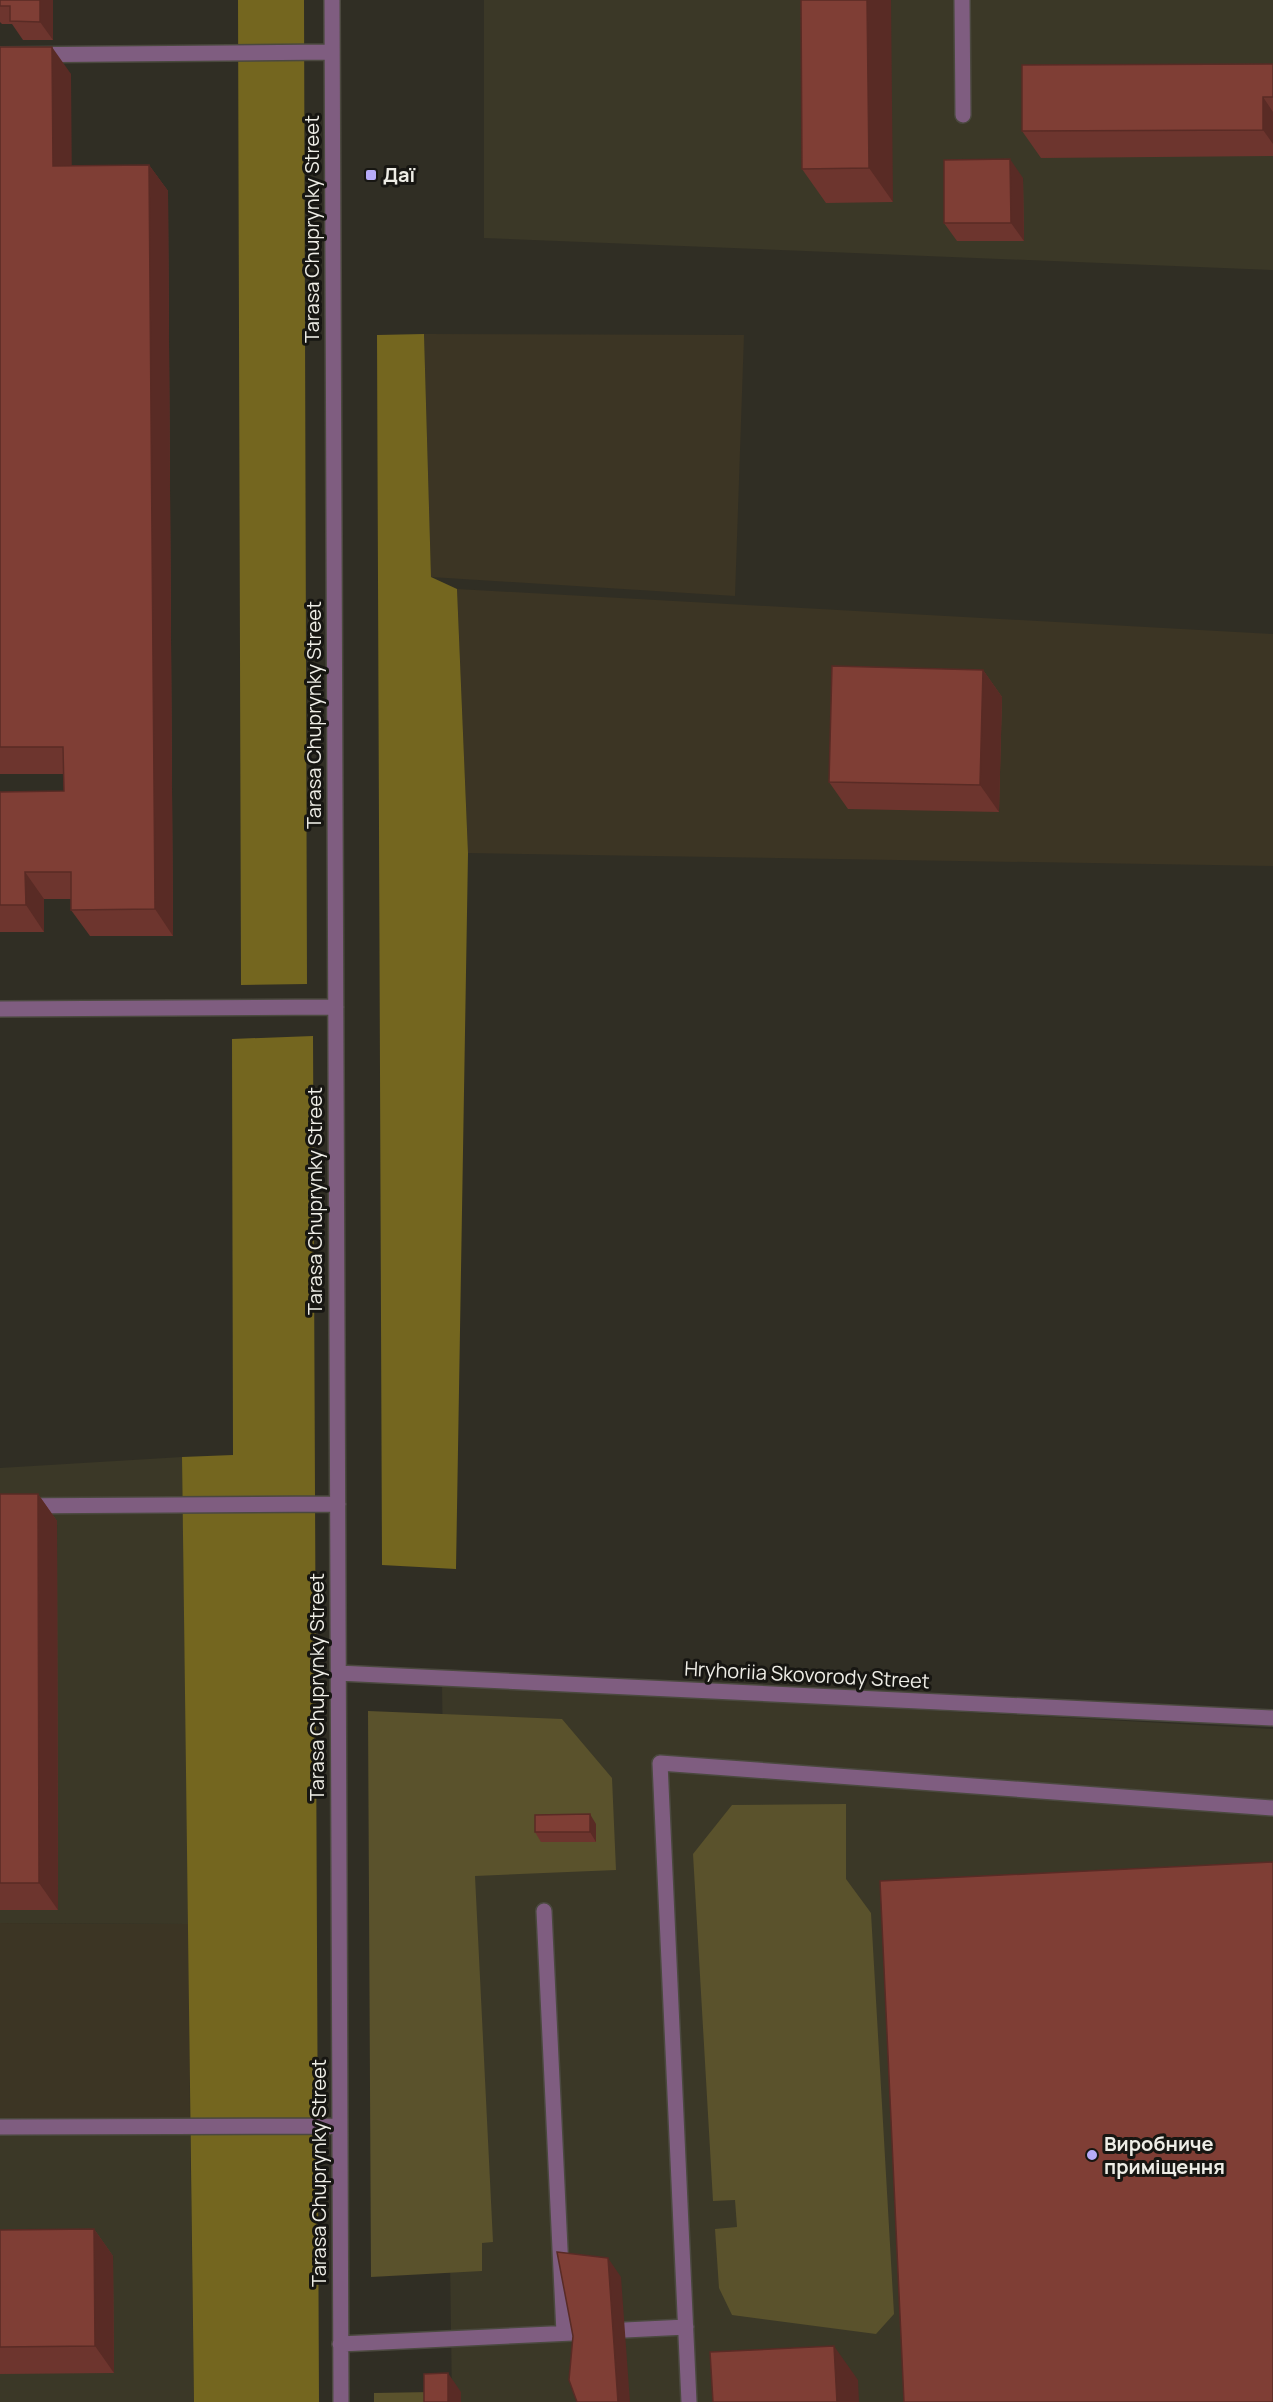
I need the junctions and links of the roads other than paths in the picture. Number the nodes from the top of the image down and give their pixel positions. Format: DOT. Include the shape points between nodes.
graph roads {
  1 [pos="332,0"];
  2 [pos="962,0"];
  3 [pos="332,52"];
  4 [pos="0,55"];
  5 [pos="963,116"];
  6 [pos="336,1007"];
  7 [pos="0,1009"];
  8 [pos="338,1504"];
  9 [pos="0,1506"];
  10 [pos="338,1673"];
  11 [pos="1273,1719"];
  12 [pos="1273,1808"];
  13 [pos="544,1911"];
  14 [pos="340,2126"];
  15 [pos="0,2127"];
  16 [pos="686,2327"];
  17 [pos="625,2330"];
  18 [pos="582,2332"];
  19 [pos="564,2333"];
  20 [pos="340,2344"];
  21 [pos="340,2402"];
  22 [pos="689,2402"];
  1 -- 3 [label="street, Tarasa Chuprynky Street"];
  2 -- 5 [label="street"];
  3 -- 4 [label="street"];
  3 -- 6 [label="street, Tarasa Chuprynky Street"];
  6 -- 7 [label="street"];
  6 -- 8 [label="street, Tarasa Chuprynky Street"];
  8 -- 9 [label="street"];
  8 -- 10 [label="street, Tarasa Chuprynky Street"];
  10 -- 11 [label="street, Hryhoriia Skovorody Street"];
  10 -- 14 [label="street, Tarasa Chuprynky Street"];
  12 -- 16 [label="street" via="660,1763"];
  13 -- 19 [label="street"];
  14 -- 15 [label="street"];
  14 -- 20 [label="street, Tarasa Chuprynky Street"];
  16 -- 17 [label="street"];
  16 -- 22 [label="street"];
  18 -- 19 [label="street"];
  19 -- 20 [label="street"];
  20 -- 21 [label="street, Tarasa Chuprynky Street"];
}
